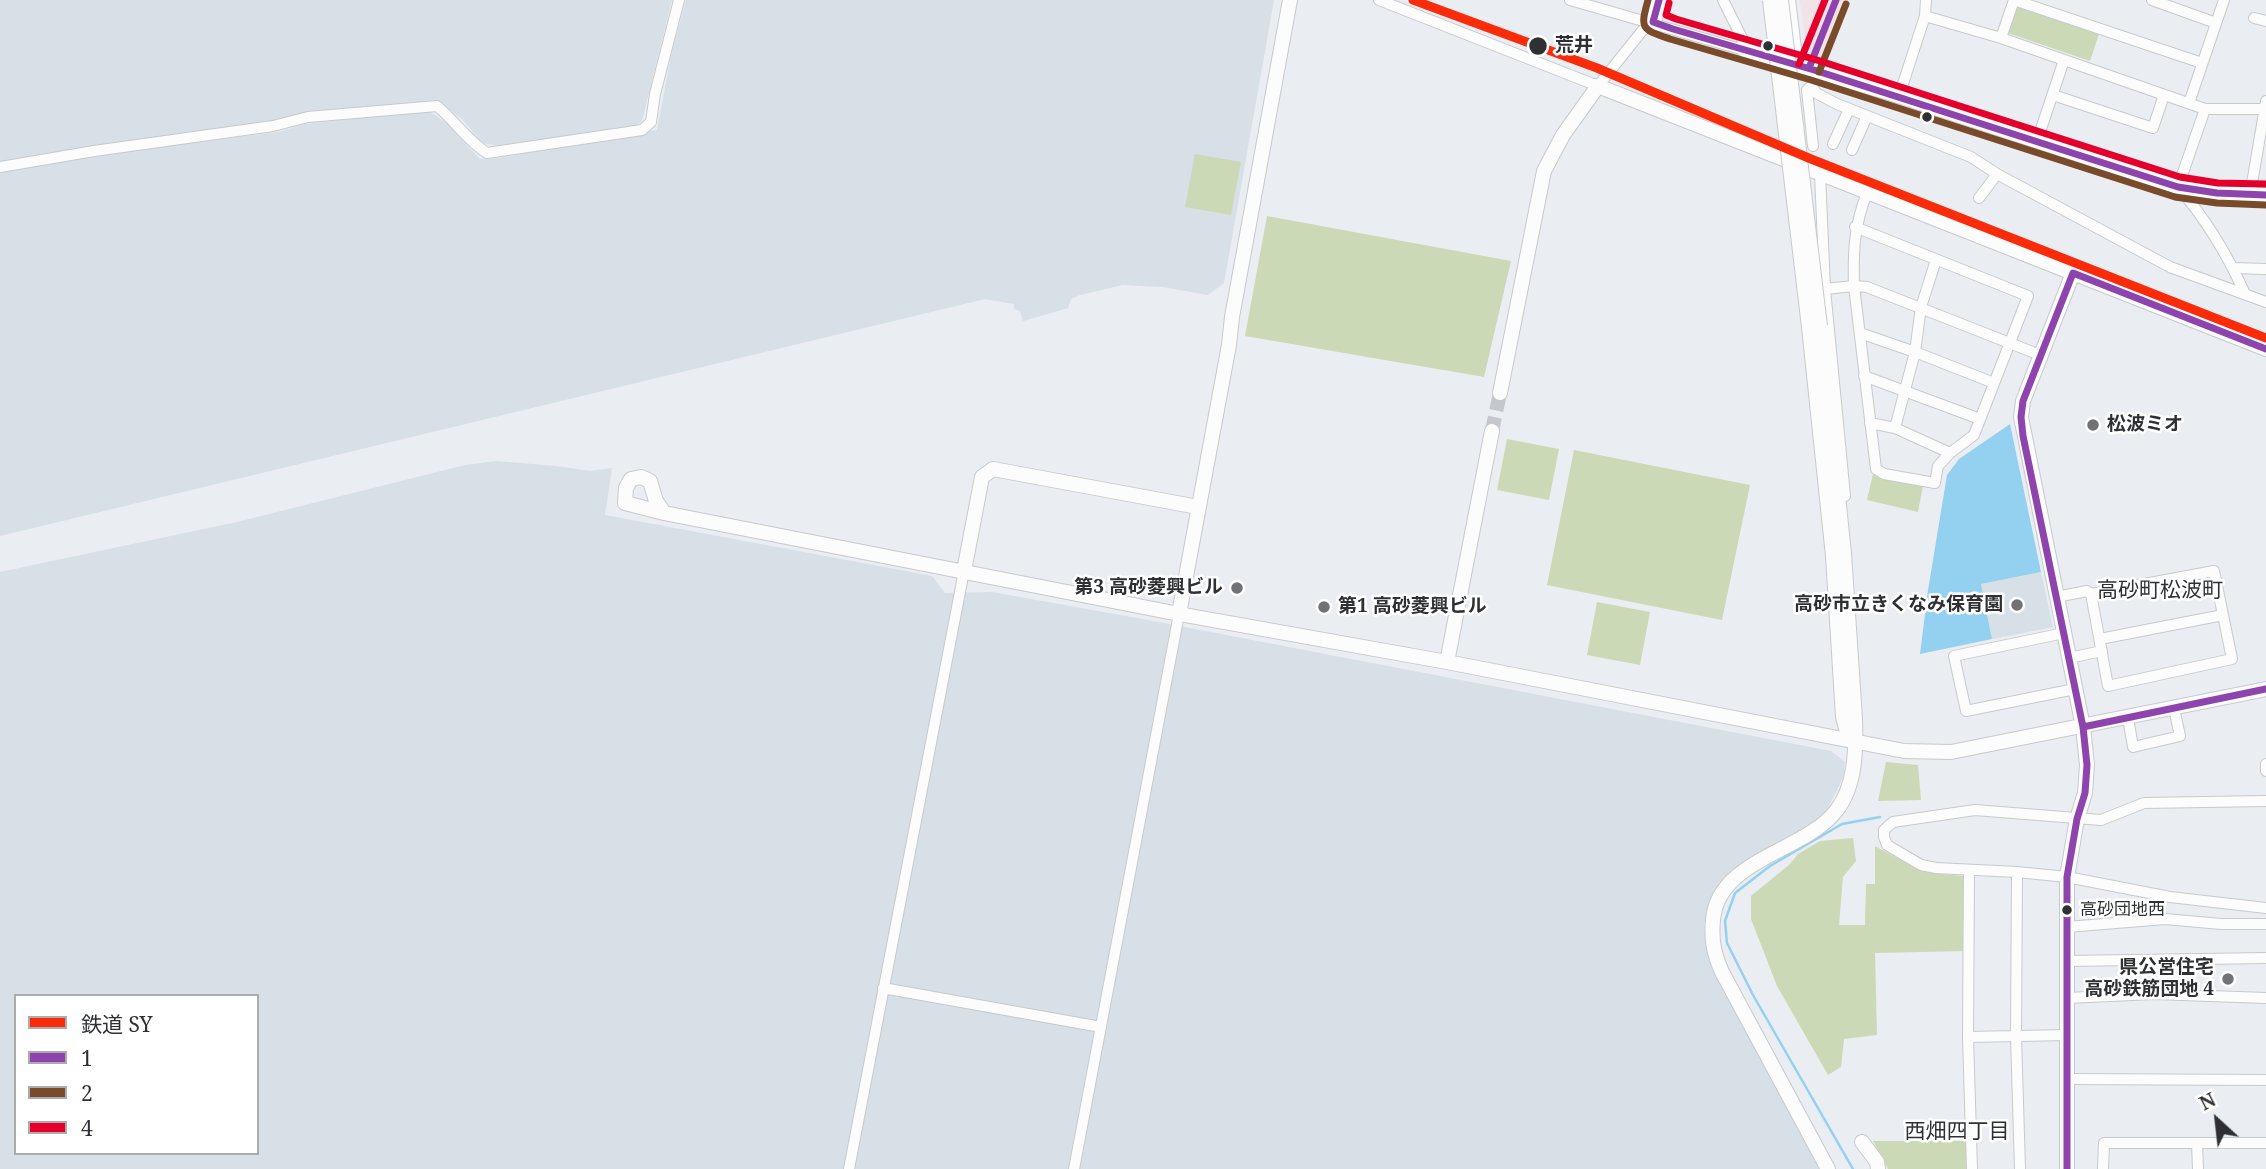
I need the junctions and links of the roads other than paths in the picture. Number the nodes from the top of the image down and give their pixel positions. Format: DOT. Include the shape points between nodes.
graph roads {
  1 [pos="678,0"];
  2 [pos="1290,0"];
  3 [pos="1379,0"];
  4 [pos="1570,0"];
  5 [pos="1659,0"];
  6 [pos="1723,0"];
  7 [pos="1770,0"];
  8 [pos="1781,0"];
  9 [pos="1790,0"];
  10 [pos="1926,0"];
  11 [pos="2014,0"];
  12 [pos="2152,0"];
  13 [pos="2224,0"];
  14 [pos="1588,3"];
  15 [pos="2042,4"];
  16 [pos="1607,5"];
  17 [pos="1925,16"];
  18 [pos="2254,18"];
  19 [pos="2266,21"];
  20 [pos="1653,22"];
  21 [pos="2216,23"];
  22 [pos="2001,38"];
  23 [pos="1744,50"];
  24 [pos="2064,60"];
  25 [pos="2202,63"];
  26 [pos="1798,65"];
  27 [pos="1814,70"];
  28 [pos="1598,86"];
  29 [pos="1812,86"];
  30 [pos="2053,94"];
  31 [pos="2164,94"];
  32 [pos="1899,96"];
  33 [pos="2189,103"];
  34 [pos="2265,106"];
  35 [pos="1849,109"];
  36 [pos="2205,109"];
  37 [pos="1867,116"];
  38 [pos="2037,141"];
  39 [pos="1833,144"];
  40 [pos="1813,146"];
  41 [pos="1852,150"];
  42 [pos="0,166"];
  43 [pos="1820,174"];
  44 [pos="1997,174"];
  45 [pos="2178,187"];
  46 [pos="1867,193"];
  47 [pos="2250,195"];
  48 [pos="2266,195"];
  49 [pos="1977,197"];
  50 [pos="1855,227"];
  51 [pos="1936,260"];
  52 [pos="2233,268"];
  53 [pos="2266,269"];
  54 [pos="2073,273"];
  55 [pos="1854,286"];
  56 [pos="1825,289"];
  57 [pos="2245,294"];
  58 [pos="2266,302"];
  59 [pos="1921,307"];
  60 [pos="1814,327"];
  61 [pos="1860,333"];
  62 [pos="2010,343"];
  63 [pos="2266,349"];
  64 [pos="1915,352"];
  65 [pos="2040,355"];
  66 [pos="1864,376"];
  67 [pos="1994,383"];
  68 [pos="1905,390"];
  69 [pos="1500,393"];
  70 [pos="1980,419"];
  71 [pos="1870,423"];
  72 [pos="1895,428"];
  73 [pos="1492,430"];
  74 [pos="1950,453"];
  75 [pos="1198,507"];
  76 [pos="664,513"];
  77 [pos="1844,552"];
  78 [pos="964,570"];
  79 [pos="2091,594"];
  80 [pos="2056,597"];
  81 [pos="1179,614"];
  82 [pos="2223,615"];
  83 [pos="2064,633"];
  84 [pos="2101,645"];
  85 [pos="2069,658"];
  86 [pos="1447,662"];
  87 [pos="2075,689"];
  88 [pos="2266,689"];
  89 [pos="2174,708"];
  90 [pos="2128,718"];
  91 [pos="2083,727"];
  92 [pos="1856,743"];
  93 [pos="2266,764"];
  94 [pos="2266,771"];
  95 [pos="2266,801"];
  96 [pos="2077,818"];
  97 [pos="1969,870"];
  98 [pos="2017,872"];
  99 [pos="2067,877"];
  100 [pos="2243,905"];
  101 [pos="2266,908"];
  102 [pos="2243,923"];
  103 [pos="2266,924"];
  104 [pos="2067,927"];
  105 [pos="2266,958"];
  106 [pos="2067,961"];
  107 [pos="883,988"];
  108 [pos="2067,998"];
  109 [pos="2266,998"];
  110 [pos="1101,1027"];
  111 [pos="2067,1035"];
  112 [pos="2016,1036"];
  113 [pos="1968,1037"];
  114 [pos="2067,1079"];
  115 [pos="2266,1080"];
  116 [pos="1862,1142"];
  117 [pos="2197,1143"];
  118 [pos="2266,1143"];
  119 [pos="849,1169"];
  120 [pos="1074,1169"];
  121 [pos="1828,1169"];
  122 [pos="1878,1169"];
  123 [pos="1972,1169"];
  124 [pos="2020,1169"];
  125 [pos="2067,1169"];
  126 [pos="2103,1169"];
  127 [pos="2198,1169"];
  1 -- 42 [label="street" via="651,122 642,130 487,153 437,106 309,117 273,127"];
  2 -- 75 [label="street"];
  3 -- 28 [label="street"];
  4 -- 14 [label="street"];
  5 -- 20 [label="main road"];
  6 -- 23 [label="street"];
  7 -- 60 [label="street, bridge"];
  8 -- 60 [label="street, bridge"];
  9 -- 26 [label="street"];
  10 -- 17 [label="street"];
  11 -- 15 [label="street"];
  11 -- 22 [label="street"];
  12 -- 21 [label="street"];
  13 -- 21 [label="street"];
  14 -- 16 [label="street"];
  15 -- 25 [label="street"];
  16 -- 20 [label="street"];
  17 -- 22 [label="street"];
  17 -- 32 [label="street"];
  18 -- 19 [label="street"];
  20 -- 23 [label="street"];
  20 -- 28 [label="street"];
  21 -- 25 [label="street"];
  22 -- 24 [label="street"];
  23 -- 26 [label="street"];
  24 -- 30 [label="street"];
  24 -- 31 [label="street"];
  25 -- 33 [label="street"];
  26 -- 27 [label="street"];
  27 -- 29 [label="street"];
  27 -- 32 [label="street"];
  28 -- 43 [label="street"];
  28 -- 69 [label="street" via="1545,170"];
  29 -- 35 [label="street" via="1816,93"];
  29 -- 40 [label="street" via="1807,90"];
  30 -- 31 [label="street" via="2153,128"];
  30 -- 38 [label="street"];
  31 -- 33 [label="street"];
  32 -- 38 [label="street"];
  33 -- 36 [label="street"];
  34 -- 36 [label="street"];
  34 -- 47 [label="street"];
  35 -- 37 [label="street"];
  35 -- 39 [label="street"];
  36 -- 45 [label="street"];
  37 -- 41 [label="street"];
  37 -- 44 [label="street" via="1971,157"];
  38 -- 45 [label="street"];
  43 -- 46 [label="street"];
  43 -- 56 [label="street"];
  44 -- 49 [label="street"];
  44 -- 57 [label="street" via="2169,267"];
  45 -- 47 [label="street"];
  45 -- 52 [label="street"];
  46 -- 50 [label="street"];
  46 -- 54 [label="street"];
  47 -- 48 [label="street"];
  50 -- 51 [label="street"];
  50 -- 55 [label="street"];
  51 -- 59 [label="street"];
  51 -- 62 [label="street" via="2028,296"];
  52 -- 53 [label="street"];
  52 -- 57 [label="street"];
  54 -- 63 [label="street"];
  54 -- 65 [label="street"];
  55 -- 56 [label="street"];
  55 -- 59 [label="street"];
  55 -- 61 [label="street"];
  56 -- 77 [label="street" via="1848,529"];
  57 -- 58 [label="street"];
  59 -- 62 [label="street"];
  59 -- 64 [label="street"];
  60 -- 77 [label="street"];
  60 -- 92 [label="street" via="1843,717"];
  61 -- 64 [label="street"];
  61 -- 66 [label="street"];
  62 -- 65 [label="street"];
  62 -- 67 [label="street"];
  64 -- 67 [label="street"];
  64 -- 68 [label="street"];
  65 -- 80 [label="street" via="2022,401 2021,417"];
  66 -- 68 [label="street"];
  66 -- 71 [label="street"];
  67 -- 70 [label="street"];
  68 -- 70 [label="street"];
  68 -- 72 [label="street"];
  70 -- 74 [label="street" via="1973,435"];
  71 -- 72 [label="street"];
  71 -- 74 [label="street" via="1876,469 1884,474 1935,483 1938,466"];
  72 -- 74 [label="street"];
  73 -- 86 [label="street"];
  75 -- 78 [label="street" via="993,469 982,477"];
  75 -- 81 [label="street"];
  76 -- 76 [label="street" via="625,503 631,479 650,481"];
  76 -- 78 [label="street"];
  77 -- 92 [label="street"];
  78 -- 81 [label="street"];
  78 -- 107 [label="street"];
  79 -- 80 [label="street"];
  79 -- 82 [label="street" via="2214,571"];
  79 -- 84 [label="street"];
  80 -- 83 [label="street"];
  81 -- 86 [label="street"];
  81 -- 110 [label="street"];
  82 -- 84 [label="street"];
  82 -- 84 [label="street" via="2232,659 2108,685"];
  83 -- 85 [label="street"];
  83 -- 87 [label="street" via="1954,656 1966,710"];
  84 -- 85 [label="street"];
  85 -- 87 [label="street"];
  86 -- 92 [label="street"];
  87 -- 91 [label="street"];
  88 -- 89 [label="street"];
  89 -- 90 [label="street"];
  89 -- 90 [label="street" via="2180,736 2133,747"];
  90 -- 91 [label="street"];
  91 -- 92 [label="street" via="1951,752"];
  91 -- 96 [label="street" via="2087,765"];
  92 -- 121 [label="street" via="1850,782 1837,810 1826,822 1732,881 1718,901 1712,927 1722,972"];
  93 -- 94 [label="street"];
  95 -- 96 [label="street" via="2144,803 2101,820"];
  96 -- 97 [label="street" via="1975,810 1893,822 1884,830 1887,845 1921,865"];
  96 -- 99 [label="street"];
  97 -- 98 [label="street"];
  97 -- 113 [label="street"];
  98 -- 99 [label="street"];
  98 -- 112 [label="street"];
  99 -- 100 [label="street" via="2170,897"];
  99 -- 104 [label="street"];
  100 -- 101 [label="street"];
  100 -- 102 [label="street"];
  102 -- 103 [label="street"];
  102 -- 104 [label="street" via="2165,919"];
  104 -- 106 [label="street"];
  105 -- 106 [label="street"];
  106 -- 108 [label="street"];
  107 -- 110 [label="street"];
  107 -- 119 [label="street"];
  108 -- 109 [label="street" via="2154,994"];
  108 -- 111 [label="street"];
  110 -- 120 [label="street"];
  111 -- 112 [label="street"];
  111 -- 114 [label="street"];
  112 -- 113 [label="street"];
  112 -- 124 [label="street"];
  113 -- 123 [label="street"];
  114 -- 115 [label="street"];
  114 -- 125 [label="street"];
  116 -- 122 [label="street"];
  117 -- 118 [label="street"];
  117 -- 126 [label="street" via="2104,1143"];
  117 -- 127 [label="street"];
}
